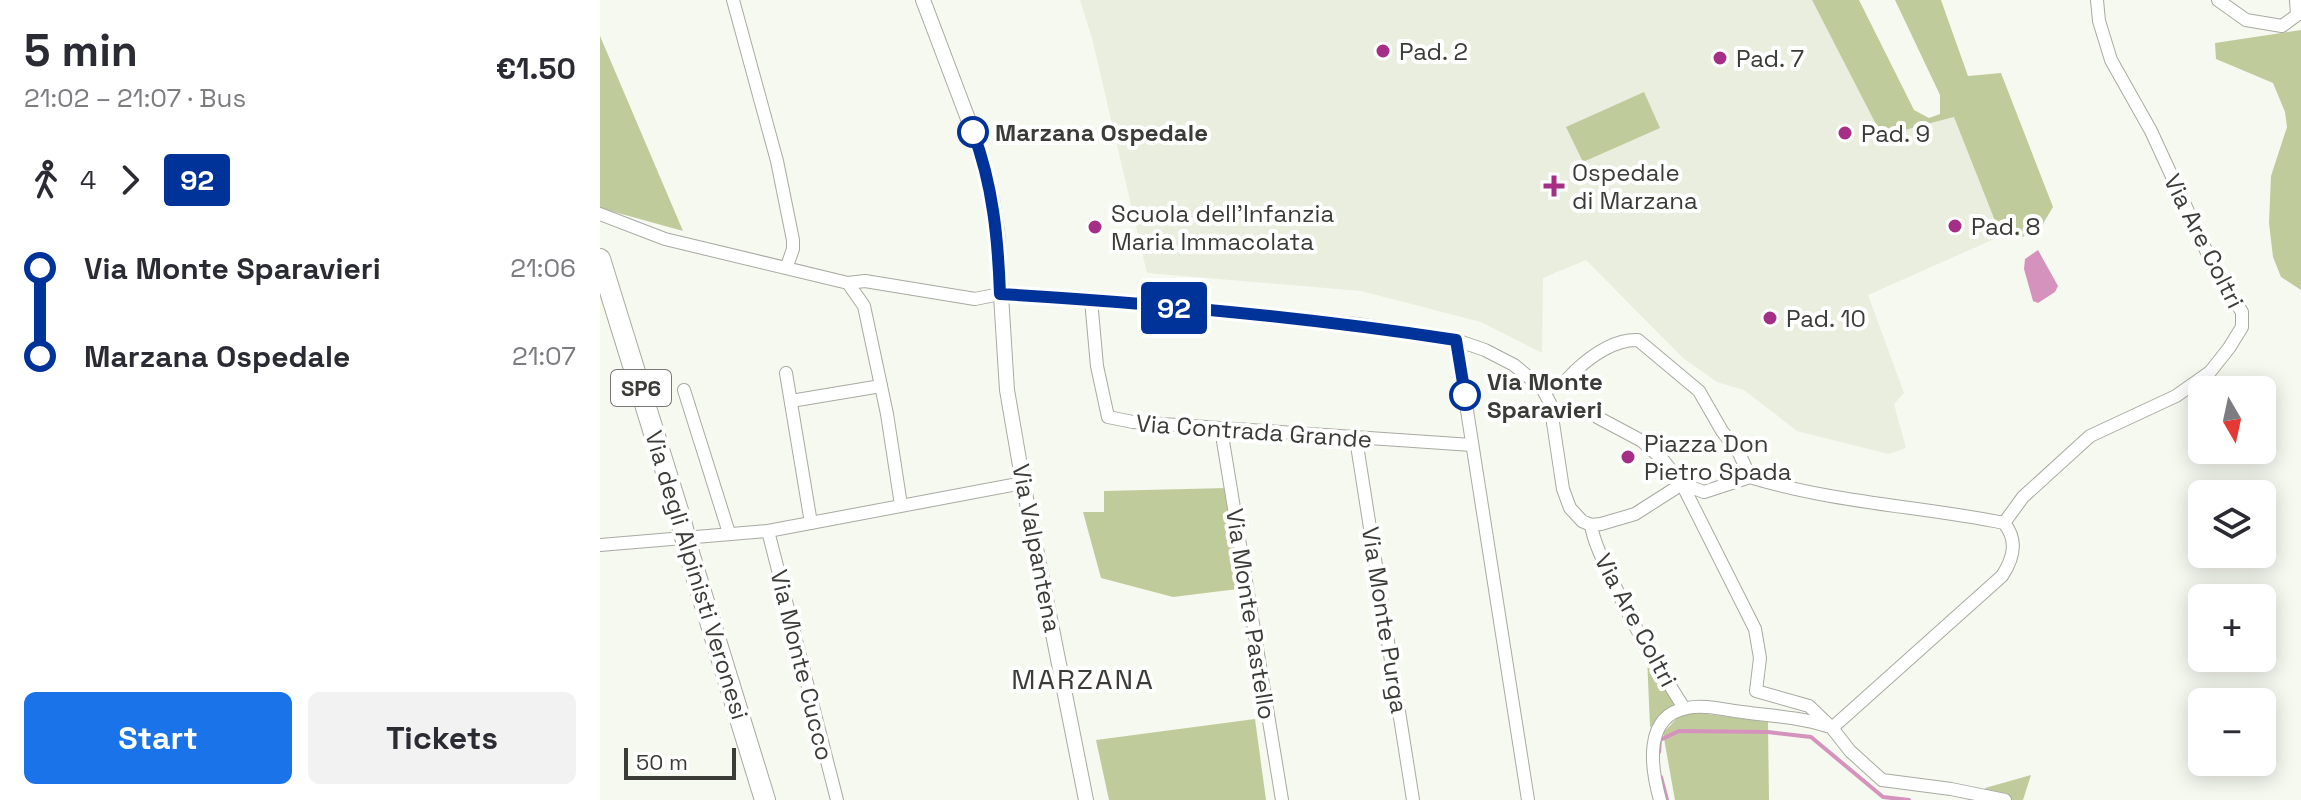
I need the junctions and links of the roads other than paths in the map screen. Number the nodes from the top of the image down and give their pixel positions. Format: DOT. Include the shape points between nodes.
graph roads {
  1 [pos="733,0"];
  2 [pos="923,0"];
  3 [pos="2097,0"];
  4 [pos="2218,0"];
  5 [pos="2296,0"];
  6 [pos="600,214"];
  7 [pos="600,259"];
  8 [pos="787,266"];
  9 [pos="848,283"];
  10 [pos="1000,294"];
  11 [pos="1091,300"];
  12 [pos="1456,340"];
  13 [pos="786,373"];
  14 [pos="881,386"];
  15 [pos="1542,388"];
  16 [pos="684,390"];
  17 [pos="791,401"];
  18 [pos="1597,417"];
  19 [pos="1221,429"];
  20 [pos="1356,439"];
  21 [pos="1472,445"];
  22 [pos="1750,477"];
  23 [pos="1023,483"];
  24 [pos="1682,484"];
  25 [pos="901,505"];
  26 [pos="811,523"];
  27 [pos="2004,523"];
  28 [pos="1591,525"];
  29 [pos="768,531"];
  30 [pos="729,533"];
  31 [pos="600,545"];
  32 [pos="1684,708"];
  33 [pos="1832,728"];
  34 [pos="765,800"];
  35 [pos="837,800"];
  36 [pos="1086,800"];
  37 [pos="1282,800"];
  38 [pos="1413,800"];
  39 [pos="1528,800"];
  40 [pos="1660,800"];
  41 [pos="2005,800"];
  1 -- 8 [label="street" via="783,187 793,240"];
  2 -- 10 [label="street, Via Valpantena" via="976,140 992,199"];
  3 -- 27 [label="street, Via Are Coltri" via="2111,60 2151,131 2215,270 2242,312 2242,327 2210,372 2176,396 2090,436 2023,497"];
  4 -- 5 [label="street" via="2246,20 2282,26 2297,15"];
  6 -- 8 [label="street" via="665,239"];
  7 -- 34 [label="highway, Via degli Alpinisti Veronesi / SP6, bridge"];
  8 -- 9 [label="street"];
  9 -- 10 [label="street" via="865,281 975,299"];
  9 -- 14 [label="street" via="864,306"];
  10 -- 11 [label="street"];
  10 -- 23 [label="street, Via Valpantena" via="1007,390"];
  11 -- 12 [label="street" via="1357,324"];
  11 -- 19 [label="street, Via Contrada Grande" via="1108,417"];
  12 -- 15 [label="street" via="1514,365"];
  12 -- 21 [label="street"];
  13 -- 17 [label="street"];
  14 -- 17 [label="street"];
  14 -- 25 [label="street"];
  15 -- 22 [label="street" via="1564,383 1606,349 1638,340 1699,391"];
  15 -- 28 [label="street" via="1550,403 1563,489 1575,515"];
  16 -- 30 [label="street"];
  17 -- 26 [label="street"];
  18 -- 24 [label="street" via="1642,441"];
  19 -- 20 [label="street, Via Contrada Grande"];
  19 -- 37 [label="street, Via Monte Pastello"];
  20 -- 21 [label="street, Via Contrada Grande"];
  20 -- 38 [label="street, Via Monte Purga"];
  21 -- 39 [label="street"];
  22 -- 24 [label="street" via="1704,492"];
  22 -- 27 [label="street" via="1821,496"];
  23 -- 25 [label="street"];
  23 -- 36 [label="street, Via Valpantena"];
  24 -- 28 [label="street" via="1635,514"];
  24 -- 33 [label="street" via="1755,629 1760,658 1756,691 1809,706"];
  25 -- 26 [label="street"];
  26 -- 29 [label="street"];
  27 -- 33 [label="street" via="2013,537 2012,560 2002,576"];
  28 -- 32 [label="street, Via Are Coltri" via="1621,601"];
  29 -- 30 [label="street"];
  29 -- 35 [label="street, Via Monte Cucco"];
  30 -- 31 [label="street"];
  32 -- 33 [label="street, Via Are Coltri" via="1804,719"];
  32 -- 40 [label="street" via="1664,717 1653,739"];
  33 -- 41 [label="street" via="1882,780"];
}
